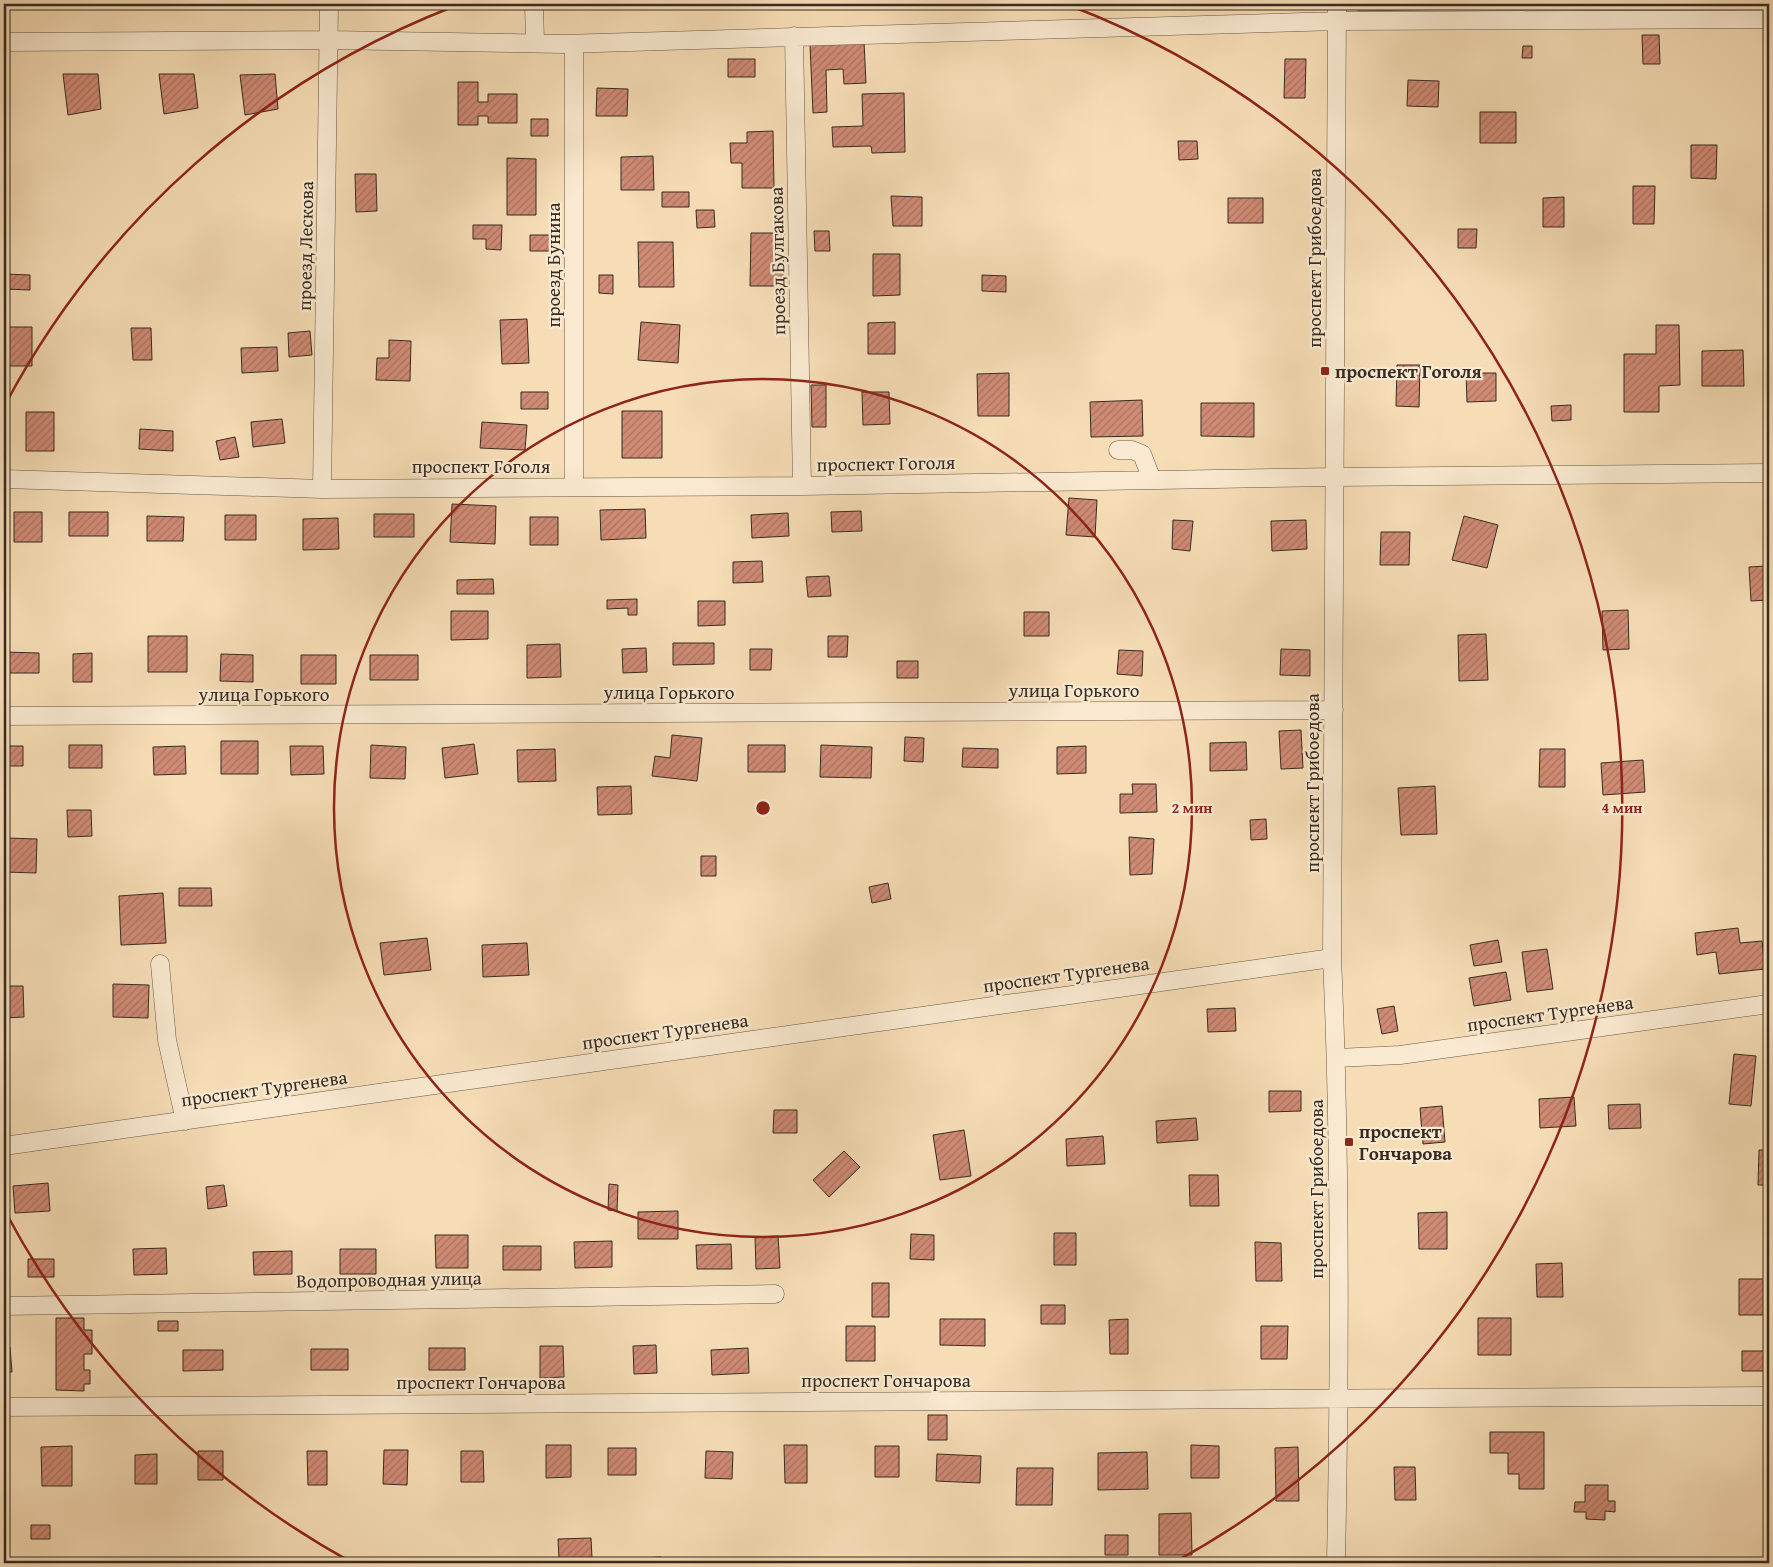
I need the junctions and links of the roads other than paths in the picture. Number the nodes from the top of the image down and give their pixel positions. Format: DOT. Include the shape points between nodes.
graph roads {
  1 [pos="329,4"];
  2 [pos="534,4"];
  3 [pos="1337,12"];
  4 [pos="1769,19"];
  5 [pos="794,36"];
  6 [pos="329,40"];
  7 [pos="4,42"];
  8 [pos="536,42"];
  9 [pos="574,44"];
  10 [pos="1118,450"];
  11 [pos="1769,473"];
  12 [pos="1335,476"];
  13 [pos="4,479"];
  14 [pos="1152,480"];
  15 [pos="802,486"];
  16 [pos="574,487"];
  17 [pos="322,488"];
  18 [pos="1334,710"];
  19 [pos="4,716"];
  20 [pos="1332,958"];
  21 [pos="160,964"];
  22 [pos="1769,1004"];
  23 [pos="1337,1058"];
  24 [pos="185,1120"];
  25 [pos="4,1146"];
  26 [pos="775,1294"];
  27 [pos="4,1306"];
  28 [pos="1769,1396"];
  29 [pos="1339,1398"];
  30 [pos="4,1407"];
  31 [pos="1336,1563"];
  1 -- 6 [label="street, проезд Лескова"];
  2 -- 8 [label="street"];
  3 -- 4 [label="street"];
  3 -- 5 [label="street"];
  3 -- 12 [label="street, проспект Грибоедова"];
  5 -- 9 [label="street"];
  5 -- 15 [label="street, проезд Булгакова"];
  6 -- 7 [label="street"];
  6 -- 8 [label="street"];
  6 -- 17 [label="street, проезд Лескова"];
  8 -- 9 [label="street"];
  9 -- 16 [label="street, проезд Бунина"];
  10 -- 14 [label="street" via="1142,454"];
  11 -- 12 [label="street, проспект Гоголя"];
  12 -- 14 [label="street, проспект Гоголя"];
  12 -- 18 [label="street, проспект Грибоедова"];
  13 -- 17 [label="street, проспект Гоголя"];
  14 -- 15 [label="street, проспект Гоголя"];
  15 -- 16 [label="street, проспект Гоголя"];
  16 -- 17 [label="street, проспект Гоголя"];
  18 -- 19 [label="street, улица Горького"];
  18 -- 20 [label="street, проспект Грибоедова"];
  20 -- 23 [label="street, проспект Грибоедова"];
  20 -- 24 [label="street, проспект Тургенева"];
  21 -- 24 [label="street" via="167,1040"];
  22 -- 23 [label="street, проспект Тургенева" via="1400,1055"];
  23 -- 29 [label="street, проспект Грибоедова"];
  24 -- 25 [label="street, проспект Тургенева"];
  26 -- 27 [label="street, Водопроводная улица"];
  28 -- 29 [label="street, проспект Гончарова"];
  29 -- 30 [label="street, проспект Гончарова"];
  29 -- 31 [label="street, проспект Грибоедова"];
}
